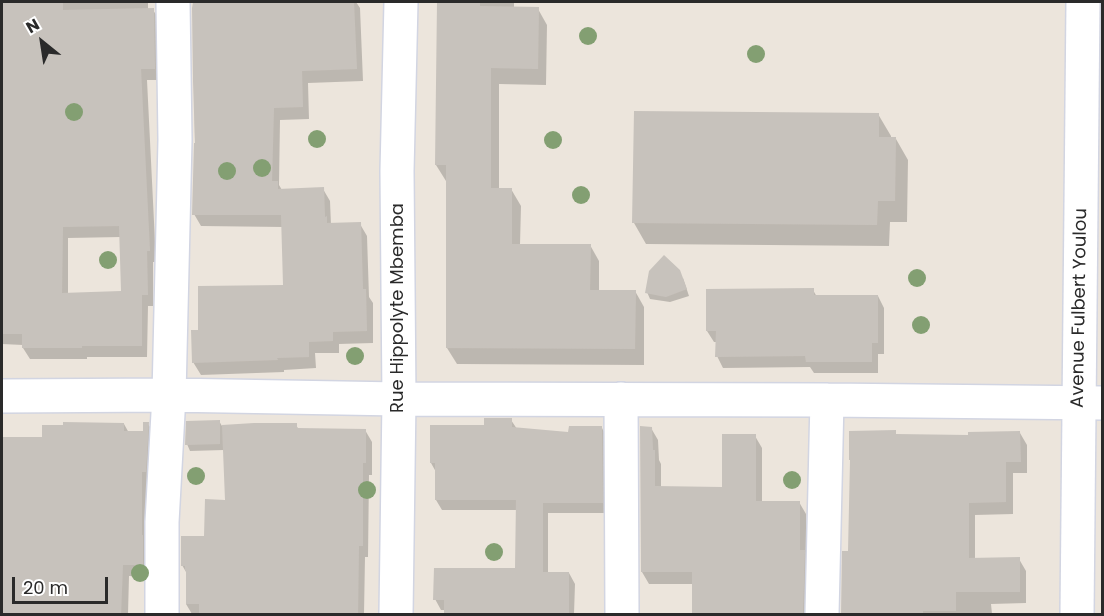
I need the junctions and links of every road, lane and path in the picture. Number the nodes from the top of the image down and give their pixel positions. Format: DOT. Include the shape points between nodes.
graph roads {
  1 [pos="173,2"];
  2 [pos="401,2"];
  3 [pos="1083,2"];
  4 [pos="169,395"];
  5 [pos="2,396"];
  6 [pos="399,399"];
  7 [pos="621,399"];
  8 [pos="827,399"];
  9 [pos="1091,403"];
  10 [pos="162,615"];
  11 [pos="396,615"];
  12 [pos="622,615"];
  13 [pos="822,615"];
  14 [pos="1077,615"];
  1 -- 4 [label="street" via="175,140"];
  2 -- 6 [label="street, Rue Hippolyte Mbemba" via="397,171"];
  3 -- 9 [label="street, Avenue Fulbert Youlou"];
  4 -- 5 [label="street"];
  4 -- 6 [label="street"];
  4 -- 10 [label="street"];
  6 -- 7 [label="street"];
  6 -- 11 [label="street, Rue Hippolyte Mbemba"];
  7 -- 8 [label="street"];
  7 -- 12 [label="street"];
  8 -- 9 [label="street"];
  8 -- 13 [label="street"];
  9 -- 14 [label="street, Avenue Fulbert Youlou"];
}
